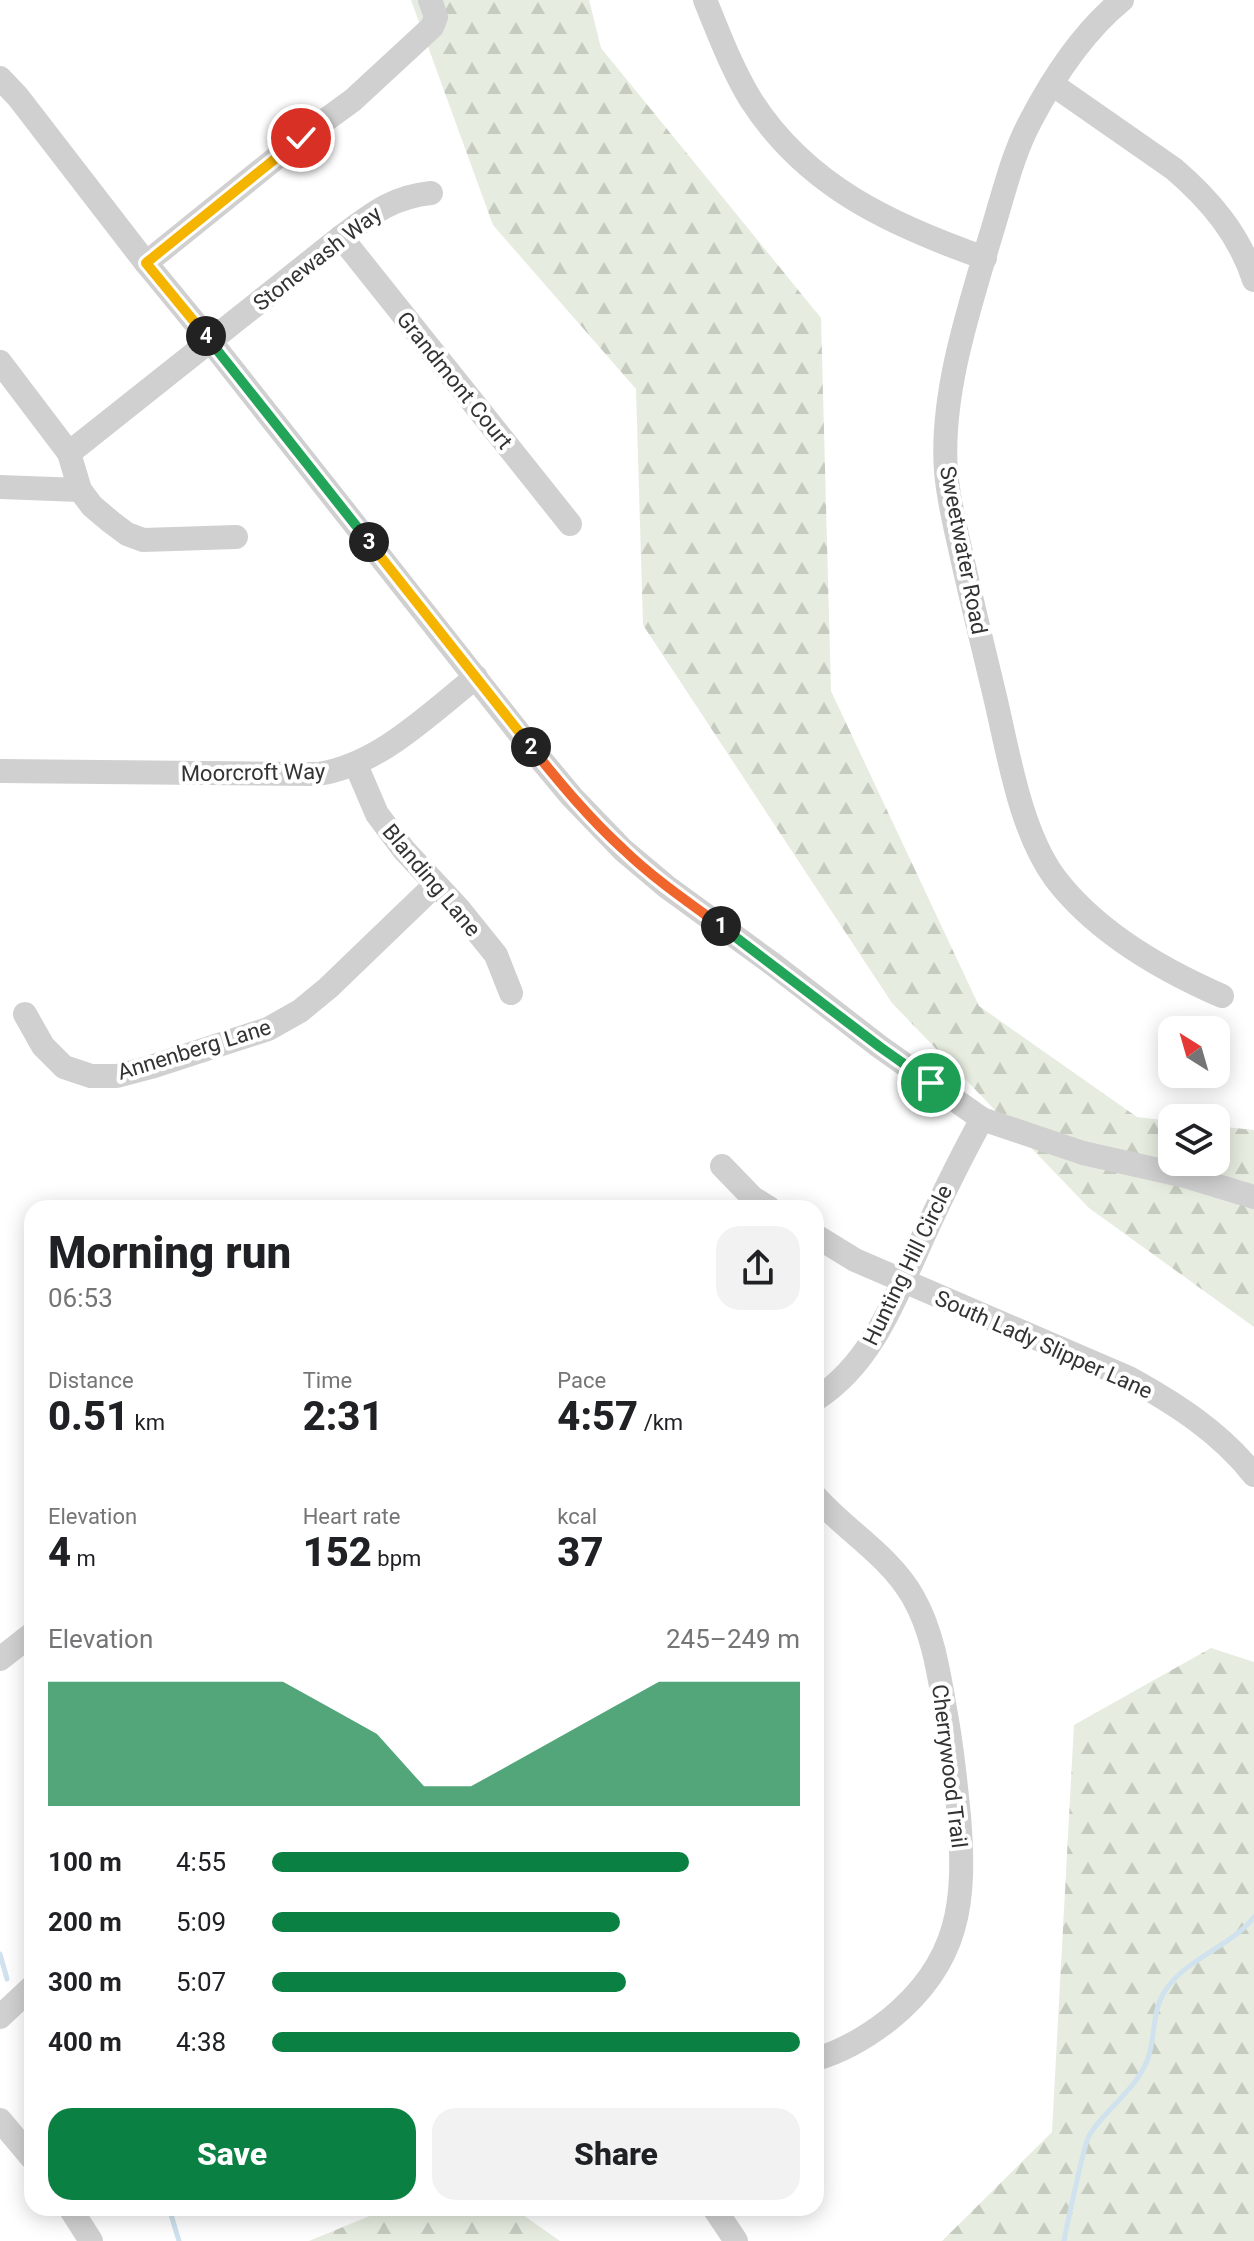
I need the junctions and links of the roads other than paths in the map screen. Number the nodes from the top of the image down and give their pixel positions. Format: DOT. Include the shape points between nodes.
graph roads {
  1 [pos="430,0"];
  2 [pos="705,0"];
  3 [pos="1122,0"];
  4 [pos="0,78"];
  5 [pos="1052,84"];
  6 [pos="431,193"];
  7 [pos="341,237"];
  8 [pos="985,258"];
  9 [pos="146,263"];
  10 [pos="1254,280"];
  11 [pos="211,342"];
  12 [pos="0,362"];
  13 [pos="69,453"];
  14 [pos="0,487"];
  15 [pos="80,490"];
  16 [pos="570,524"];
  17 [pos="236,537"];
  18 [pos="476,677"];
  19 [pos="356,765"];
  20 [pos="0,771"];
  21 [pos="435,885"];
  22 [pos="511,993"];
  23 [pos="1222,996"];
  24 [pos="25,1014"];
  25 [pos="982,1119"];
  26 [pos="722,1166"];
  27 [pos="1254,1197"];
  28 [pos="756,1200"];
  29 [pos="824,1241"];
  30 [pos="903,1281"];
  31 [pos="824,1393"];
  32 [pos="1254,1475"];
  33 [pos="824,1505"];
  34 [pos="24,1640"];
  35 [pos="0,1659"];
  36 [pos="24,1994"];
  37 [pos="0,2017"];
  38 [pos="824,2057"];
  39 [pos="0,2120"];
  40 [pos="24,2148"];
  41 [pos="75,2216"];
  42 [pos="719,2216"];
  43 [pos="91,2241"];
  44 [pos="736,2241"];
  1 -- 9 [label="street" via="436,17 432,27 353,100"];
  2 -- 8 [label="street" via="752,100 810,169 895,221"];
  3 -- 5 [label="street, Sweetwater Road" via="1093,27"];
  4 -- 9 [label="street"];
  5 -- 8 [label="street, Sweetwater Road" via="1021,141"];
  5 -- 10 [label="street" via="1192,184 1228,226"];
  6 -- 7 [label="street, Stonewash Way" via="385,205"];
  7 -- 11 [label="street, Stonewash Way"];
  7 -- 16 [label="street, Grandmont Court"];
  8 -- 23 [label="street, Sweetwater Road" via="950,395 946,469 967,581 1027,824 1055,877 1096,922"];
  9 -- 11 [label="street"];
  11 -- 13 [label="street, Stonewash Way"];
  11 -- 18 [label="street"];
  12 -- 13 [label="street"];
  13 -- 15 [label="street"];
  14 -- 15 [label="street"];
  15 -- 17 [label="street" via="111,522 143,540"];
  18 -- 19 [label="street, Moorcroft Way"];
  18 -- 25 [label="street" via="572,797 623,850"];
  19 -- 20 [label="street, Moorcroft Way" via="318,774"];
  19 -- 21 [label="street, Blanding Lane" via="377,814"];
  21 -- 22 [label="street, Blanding Lane" via="496,955"];
  21 -- 24 [label="street, Annenberg Lane" via="300,1011 268,1029 151,1067 117,1076 91,1076 64,1067 43,1046"];
  25 -- 27 [label="street" via="1083,1153"];
  25 -- 30 [label="street, Hunting Hill Circle"];
  26 -- 28 [label="street"];
  29 -- 30 [label="street, South Lady Slipper Lane"];
  30 -- 31 [label="street, Hunting Hill Circle" via="865,1351"];
  30 -- 32 [label="street, South Lady Slipper Lane" via="1129,1378 1202,1423"];
  33 -- 38 [label="street, Cherrywood Trail" via="905,1584 923,1617 954,1760 962,1875 953,1931 931,1978 879,2028"];
  34 -- 35 [label="street"];
  36 -- 37 [label="street"];
  39 -- 40 [label="street"];
  41 -- 43 [label="street"];
  42 -- 44 [label="street"];
}
